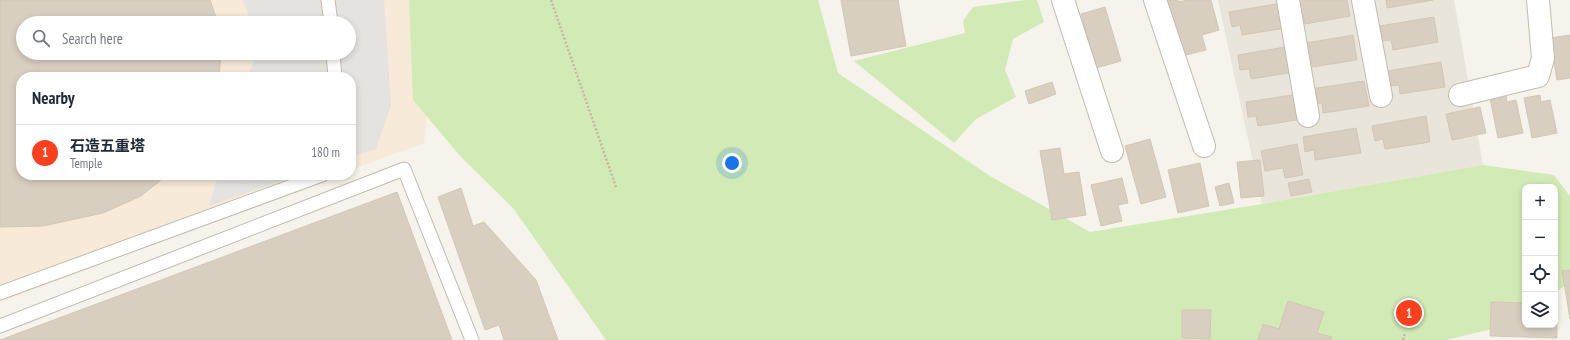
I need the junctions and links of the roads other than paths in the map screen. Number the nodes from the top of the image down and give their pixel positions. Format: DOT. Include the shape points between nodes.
graph roads {
  1 [pos="328,0"];
  2 [pos="1063,0"];
  3 [pos="1155,0"];
  4 [pos="1288,0"];
  5 [pos="1363,0"];
  6 [pos="1538,0"];
  7 [pos="330,16"];
  8 [pos="334,60"];
  9 [pos="335,72"];
  10 [pos="1460,95"];
  11 [pos="1381,96"];
  12 [pos="1308,116"];
  13 [pos="1204,146"];
  14 [pos="1112,150"];
  15 [pos="308,180"];
  16 [pos="0,293"];
  17 [pos="0,326"];
  18 [pos="472,340"];
  1 -- 7 [label="lane"];
  2 -- 14 [label="street"];
  3 -- 13 [label="street"];
  4 -- 12 [label="street"];
  5 -- 11 [label="street"];
  6 -- 10 [label="street" via="1543,58 1538,76"];
  8 -- 9 [label="lane"];
  15 -- 16 [label="lane"];
  17 -- 18 [label="lane" via="404,169"];
}
